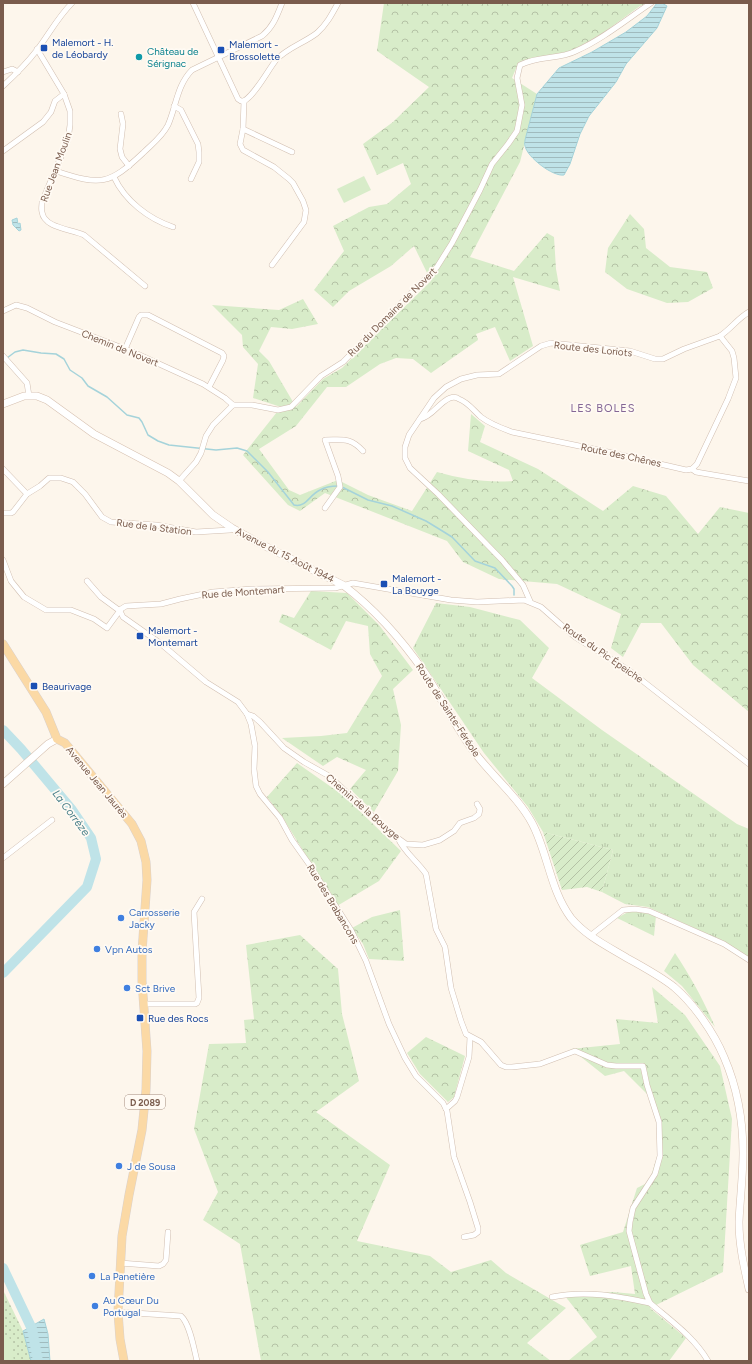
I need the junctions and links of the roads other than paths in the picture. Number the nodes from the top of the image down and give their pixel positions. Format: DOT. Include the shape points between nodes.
graph roads {
  1 [pos="72,3"];
  2 [pos="193,3"];
  3 [pos="282,3"];
  4 [pos="338,3"];
  5 [pos="651,3"];
  6 [pos="37,49"];
  7 [pos="219,56"];
  8 [pos="3,72"];
  9 [pos="18,72"];
  10 [pos="3,86"];
  11 [pos="64,94"];
  12 [pos="244,101"];
  13 [pos="174,106"];
  14 [pos="121,114"];
  15 [pos="243,129"];
  16 [pos="3,151"];
  17 [pos="292,152"];
  18 [pos="129,166"];
  19 [pos="56,171"];
  20 [pos="114,176"];
  21 [pos="191,179"];
  22 [pos="173,227"];
  23 [pos="272,265"];
  24 [pos="145,286"];
  25 [pos="3,311"];
  26 [pos="749,312"];
  27 [pos="720,336"];
  28 [pos="125,349"];
  29 [pos="3,356"];
  30 [pos="209,387"];
  31 [pos="30,396"];
  32 [pos="3,404"];
  33 [pos="234,405"];
  34 [pos="420,419"];
  35 [pos="363,451"];
  36 [pos="3,469"];
  37 [pos="692,469"];
  38 [pos="179,481"];
  39 [pos="749,482"];
  40 [pos="27,494"];
  41 [pos="325,508"];
  42 [pos="3,513"];
  43 [pos="232,528"];
  44 [pos="3,560"];
  45 [pos="87,581"];
  46 [pos="343,585"];
  47 [pos="530,601"];
  48 [pos="120,610"];
  49 [pos="3,644"];
  50 [pos="247,714"];
  51 [pos="57,739"];
  52 [pos="749,764"];
  53 [pos="3,784"];
  54 [pos="477,804"];
  55 [pos="52,820"];
  56 [pos="398,838"];
  57 [pos="3,858"];
  58 [pos="202,899"];
  59 [pos="590,936"];
  60 [pos="749,960"];
  61 [pos="144,1004"];
  62 [pos="470,1037"];
  63 [pos="446,1109"];
  64 [pos="168,1232"];
  65 [pos="464,1237"];
  66 [pos="120,1263"];
  67 [pos="749,1289"];
  68 [pos="552,1296"];
  69 [pos="650,1303"];
  70 [pos="118,1312"];
  71 [pos="124,1361"];
  72 [pos="197,1361"];
  73 [pos="708,1361"];
  1 -- 6 [label="street" via="61,14"];
  2 -- 7 [label="street"];
  3 -- 7 [label="street" via="275,21 266,33"];
  4 -- 12 [label="street" via="328,22 277,60"];
  5 -- 33 [label="street, Rue du Domaine de Novert" via="576,52 533,59 520,65 517,78 522,105 517,131 492,164 437,267 343,362 321,376 291,407 278,410 252,404"];
  6 -- 9 [label="street"];
  6 -- 11 [label="street, Rue Jean Moulin"];
  7 -- 12 [label="street" via="238,99"];
  7 -- 13 [label="street" via="185,76"];
  8 -- 9 [label="street" via="12,69"];
  9 -- 10 [label="street"];
  11 -- 16 [label="street" via="55,101 43,122"];
  11 -- 19 [label="street, Rue Jean Moulin" via="70,111 70,125 68,140"];
  12 -- 15 [label="street"];
  13 -- 18 [label="street" via="162,135"];
  13 -- 21 [label="street" via="181,110 198,144 199,162"];
  14 -- 18 [label="street" via="123,124 120,149"];
  15 -- 17 [label="street"];
  15 -- 23 [label="street" via="240,144 243,150 274,167 289,179 306,210 304,222"];
  18 -- 20 [label="street"];
  19 -- 20 [label="street" via="89,180"];
  19 -- 24 [label="street, Rue Jean Moulin" via="42,202 42,213 47,221 54,226 84,235"];
  20 -- 22 [label="street" via="117,184 141,210"];
  25 -- 28 [label="street, Chemin de Novert" via="16,305 21,306"];
  26 -- 27 [label="street, Route des Loriots"];
  27 -- 34 [label="street, Route des Loriots" via="663,359 630,351 551,343 541,346 499,374 460,379 446,387 434,398"];
  27 -- 37 [label="street" via="732,351 736,378 697,464"];
  28 -- 30 [label="street, Chemin de Novert"];
  28 -- 30 [label="street" via="139,317 148,316 222,352 223,360"];
  29 -- 31 [label="street" via="27,383"];
  30 -- 33 [label="street, Chemin de Novert"];
  31 -- 32 [label="main road"];
  31 -- 38 [label="main road, Avenue du 15 Août 1944" via="47,400 94,434 153,464"];
  33 -- 38 [label="street" via="213,425 196,462"];
  34 -- 37 [label="street, Route des Chênes" via="426,418 446,400 459,398 482,417 512,432 686,470"];
  34 -- 47 [label="street, Route des Loriots" via="409,435 405,447 405,458 410,468 502,560 523,584"];
  35 -- 41 [label="street" via="350,440 325,440 340,487"];
  36 -- 40 [label="street"];
  37 -- 39 [label="street, Route des Chênes" via="696,472"];
  38 -- 43 [label="main road, Avenue du 15 Août 1944" via="213,515"];
  40 -- 42 [label="street, Rue de la Station" via="11,514"];
  40 -- 43 [label="street, Rue de la Station" via="49,478 61,478 73,482 102,517 112,522 156,525 196,532"];
  43 -- 46 [label="main road, Avenue du 15 Août 1944"];
  44 -- 48 [label="street" via="11,581 24,597 46,610 72,610 94,619 107,628"];
  45 -- 48 [label="street, Rue des Brabancons" via="101,597"];
  46 -- 47 [label="street" via="353,584 458,601"];
  46 -- 48 [label="street, Rue de Montemart" via="335,588 213,592 161,604 126,606"];
  46 -- 59 [label="main road, Route de Sainte-Féréole" via="394,632 424,672 475,753 525,811 538,837 563,905 579,928"];
  47 -- 52 [label="street, Route du Pic Épeiche" via="541,607 575,637 630,670"];
  48 -- 50 [label="street, Rue des Brabancons" via="123,617 160,643 206,682 238,702"];
  49 -- 51 [label="main road, Avenue Jean Jaurès / D 2089" via="46,712"];
  50 -- 56 [label="street, Chemin de la Bouyge" via="260,722 284,748 329,776"];
  50 -- 63 [label="street, Rue des Brabancons" via="255,746 254,768 256,786 260,794 280,818 350,930 366,961 389,1024 405,1058 416,1076"];
  51 -- 53 [label="main road"];
  51 -- 61 [label="main road, Avenue Jean Jaurès / D 2089" via="65,743 118,806 141,841 147,880 142,952"];
  54 -- 56 [label="street, Chemin de la Bouyge" via="479,814 460,822 454,831 440,840 423,845 406,844"];
  55 -- 57 [label="street"];
  56 -- 62 [label="street" via="402,848 426,874 436,929 445,947 461,1021 466,1034"];
  58 -- 61 [label="street" via="194,912 199,998 197,1003"];
  59 -- 60 [label="street" via="622,910 649,911 724,944"];
  59 -- 67 [label="main road, Route de Sainte-Féréole" via="675,988 700,1016 723,1055 737,1096 742,1124 739,1221 740,1242"];
  61 -- 66 [label="main road, D 2089" via="147,1065 145,1105 124,1222"];
  62 -- 63 [label="street" via="468,1057 457,1097"];
  62 -- 69 [label="street" via="481,1042 501,1065 506,1067 540,1064 575,1051 607,1065 643,1066 659,1122 660,1156 655,1174 633,1208 629,1231"];
  63 -- 65 [label="street" via="454,1157 478,1228 474,1235"];
  64 -- 66 [label="street" via="166,1260 163,1264 159,1266"];
  66 -- 70 [label="main road, D 2089"];
  68 -- 69 [label="street" via="603,1294"];
  69 -- 73 [label="street" via="684,1331 702,1350"];
  70 -- 71 [label="main road, D 2089"];
  70 -- 72 [label="street" via="180,1316 185,1320"];
}
